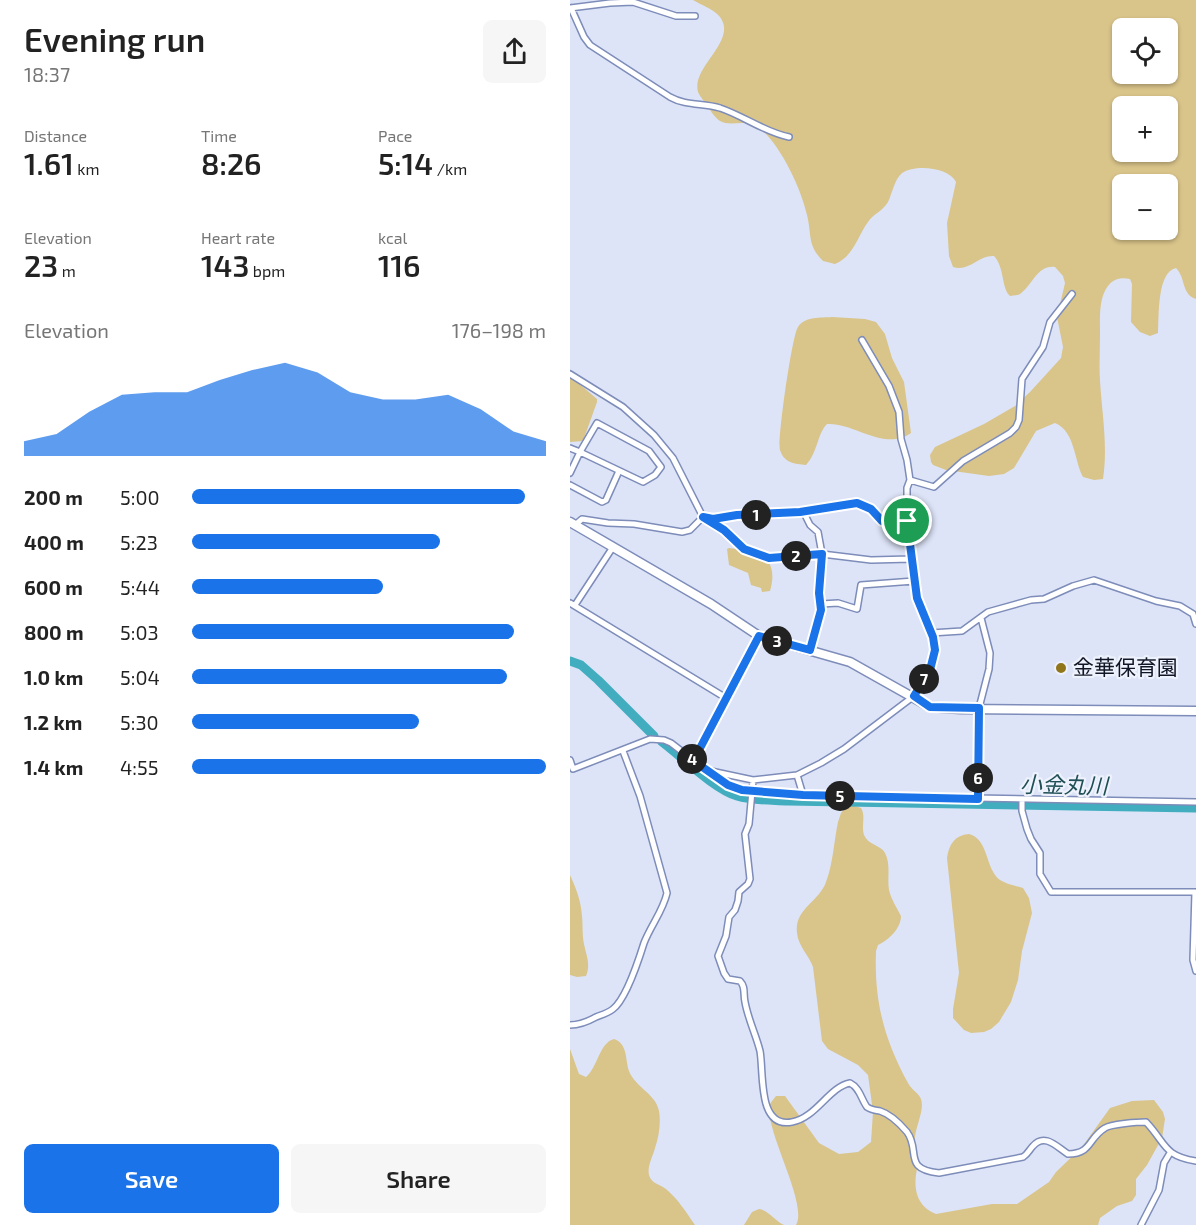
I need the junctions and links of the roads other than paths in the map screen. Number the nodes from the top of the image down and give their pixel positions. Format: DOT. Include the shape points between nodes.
graph roads {
  1 [pos="571,8"];
  2 [pos="695,16"];
  3 [pos="789,137"];
  4 [pos="1072,294"];
  5 [pos="862,340"];
  6 [pos="570,374"];
  7 [pos="570,448"];
  8 [pos="580,452"];
  9 [pos="619,471"];
  10 [pos="570,472"];
  11 [pos="910,480"];
  12 [pos="570,485"];
  13 [pos="803,511"];
  14 [pos="703,517"];
  15 [pos="907,521"];
  16 [pos="572,524"];
  17 [pos="613,547"];
  18 [pos="822,554"];
  19 [pos="911,559"];
  20 [pos="914,581"];
  21 [pos="572,604"];
  22 [pos="821,604"];
  23 [pos="981,618"];
  24 [pos="1196,624"];
  25 [pos="932,633"];
  26 [pos="759,636"];
  27 [pos="810,650"];
  28 [pos="914,696"];
  29 [pos="726,698"];
  30 [pos="979,708"];
  31 [pos="1196,711"];
  32 [pos="623,751"];
  33 [pos="691,759"];
  34 [pos="570,760"];
  35 [pos="572,770"];
  36 [pos="706,770"];
  37 [pos="797,775"];
  38 [pos="753,780"];
  39 [pos="752,791"];
  40 [pos="803,795"];
  41 [pos="978,799"];
  42 [pos="1022,800"];
  43 [pos="1196,802"];
  44 [pos="1196,892"];
  45 [pos="1196,971"];
  46 [pos="570,1025"];
  47 [pos="1170,1153"];
  48 [pos="1196,1161"];
  49 [pos="1141,1225"];
  1 -- 2 [label="street" via="633,2 676,16"];
  1 -- 3 [label="street" via="590,45 677,101 716,107"];
  4 -- 11 [label="street" via="1050,322 1042,347 1022,379 1016,427 963,461 934,487"];
  5 -- 11 [label="street" via="895,400"];
  6 -- 14 [label="street" via="623,407 654,435 673,458"];
  7 -- 8 [label="street"];
  8 -- 9 [label="street"];
  8 -- 9 [label="street" via="597,423 649,451 661,467 643,482"];
  8 -- 10 [label="street"];
  9 -- 12 [label="street" via="602,502"];
  11 -- 15 [label="street"];
  13 -- 14 [label="street"];
  13 -- 15 [label="street" via="857,503 887,523"];
  13 -- 18 [label="street" via="818,532"];
  14 -- 16 [label="street" via="690,530 682,532 582,519"];
  14 -- 18 [label="street" via="744,549 769,558"];
  15 -- 19 [label="street"];
  16 -- 17 [label="main road"];
  17 -- 21 [label="street"];
  17 -- 26 [label="main road"];
  18 -- 19 [label="street" via="871,560"];
  18 -- 22 [label="street"];
  19 -- 20 [label="street"];
  20 -- 22 [label="street" via="861,585 857,609 838,603"];
  20 -- 25 [label="street"];
  21 -- 29 [label="street"];
  22 -- 27 [label="street"];
  23 -- 24 [label="street" via="988,612 1044,599 1094,580 1180,606 1193,614"];
  23 -- 25 [label="street" via="962,631"];
  23 -- 30 [label="street" via="990,653"];
  25 -- 28 [label="street" via="934,658"];
  26 -- 27 [label="main road"];
  26 -- 29 [label="street"];
  27 -- 28 [label="main road" via="850,662"];
  28 -- 30 [label="main road" via="930,707"];
  28 -- 37 [label="street" via="844,750"];
  29 -- 33 [label="street"];
  30 -- 31 [label="main road"];
  30 -- 41 [label="street"];
  32 -- 33 [label="street" via="650,740 664,740"];
  32 -- 35 [label="street"];
  32 -- 46 [label="street" via="667,893 621,1000 613,1009 581,1025"];
  33 -- 36 [label="street"];
  34 -- 35 [label="street"];
  36 -- 38 [label="street"];
  36 -- 39 [label="street" via="728,785"];
  37 -- 38 [label="street"];
  37 -- 40 [label="street"];
  38 -- 39 [label="street"];
  39 -- 40 [label="street"];
  39 -- 47 [label="street" via="745,834 750,879 739,891 718,956 728,979 744,986 761,1060 766,1104 772,1116 781,1122 801,1119 850,1083 867,1107 888,1115 908,1133 912,1154 921,1169 939,1173 1023,1157 1043,1140 1068,1154 1076,1154 1107,1126 1140,1122 1146,1122"];
  40 -- 41 [label="street"];
  41 -- 42 [label="street"];
  42 -- 43 [label="street"];
  42 -- 44 [label="street" via="1031,840 1040,853 1040,874 1051,892"];
  44 -- 45 [label="street" via="1192,960"];
  47 -- 48 [label="street"];
  47 -- 49 [label="street" via="1159,1190"];
}
